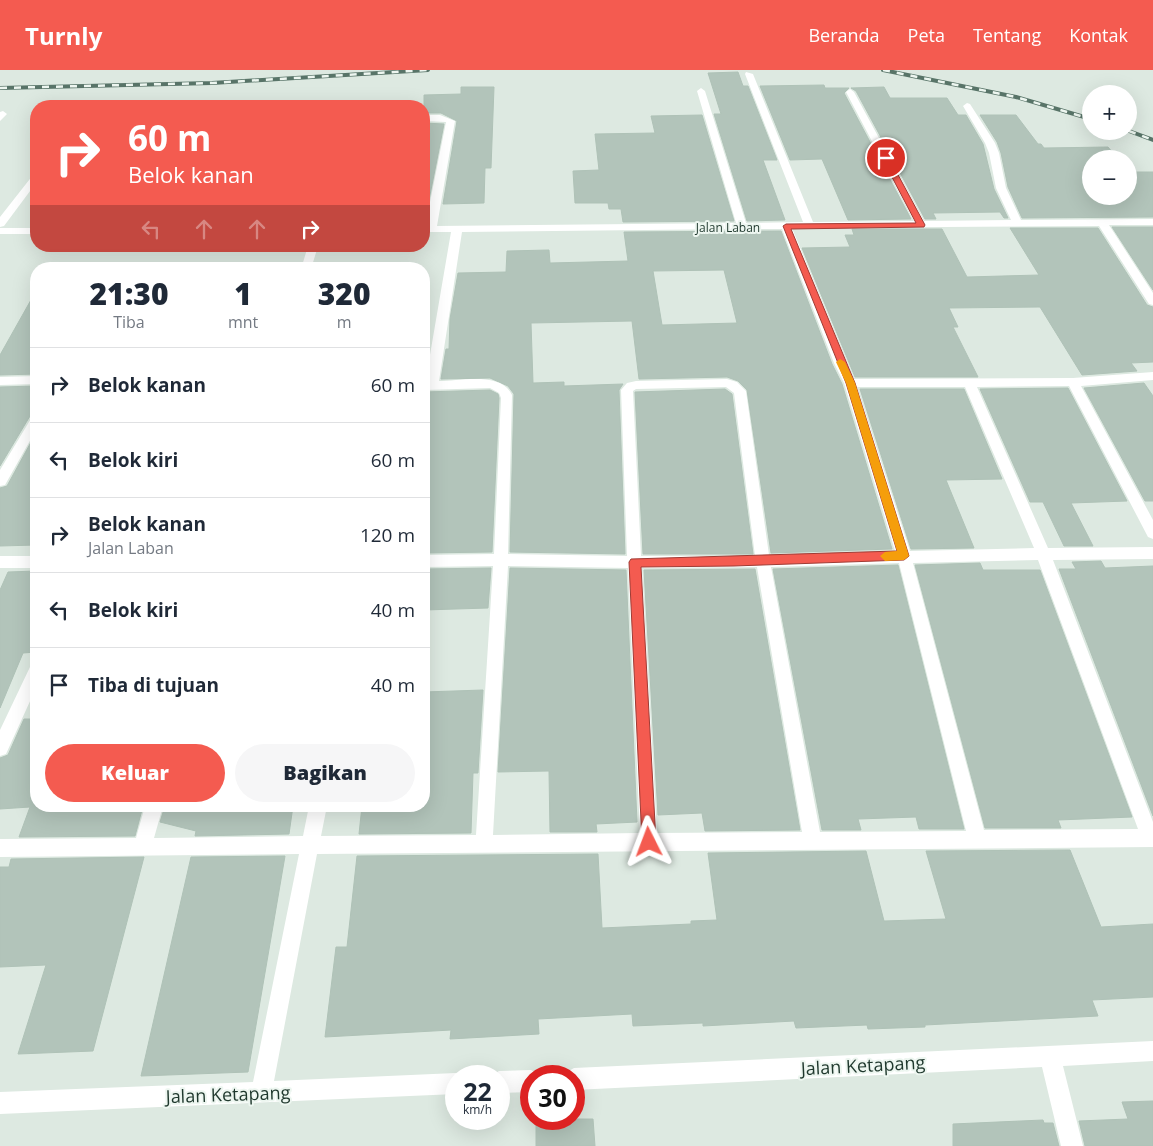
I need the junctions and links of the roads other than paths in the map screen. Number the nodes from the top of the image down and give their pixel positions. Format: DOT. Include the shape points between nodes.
graph roads {
  1 [pos="749,74"];
  2 [pos="701,91"];
  3 [pos="850,92"];
  4 [pos="968,106"];
  5 [pos="430,118"];
  6 [pos="30,185"];
  7 [pos="430,216"];
  8 [pos="1153,222"];
  9 [pos="1102,223"];
  10 [pos="0,224"];
  11 [pos="1018,224"];
  12 [pos="922,225"];
  13 [pos="742,226"];
  14 [pos="786,226"];
  15 [pos="809,226"];
  16 [pos="430,229"];
  17 [pos="457,229"];
  18 [pos="0,231"];
  19 [pos="30,231"];
  20 [pos="1153,302"];
  21 [pos="430,375"];
  22 [pos="1153,376"];
  23 [pos="30,380"];
  24 [pos="0,381"];
  25 [pos="969,382"];
  26 [pos="1073,382"];
  27 [pos="850,383"];
  28 [pos="430,386"];
  29 [pos="30,430"];
  30 [pos="0,481"];
  31 [pos="1153,533"];
  32 [pos="1043,553"];
  33 [pos="1153,553"];
  34 [pos="904,556"];
  35 [pos="501,558"];
  36 [pos="430,560"];
  37 [pos="764,560"];
  38 [pos="0,562"];
  39 [pos="30,562"];
  40 [pos="635,562"];
  41 [pos="30,685"];
  42 [pos="0,748"];
  43 [pos="152,812"];
  44 [pos="317,812"];
  45 [pos="1152,838"];
  46 [pos="977,839"];
  47 [pos="812,840"];
  48 [pos="649,842"];
  49 [pos="484,843"];
  50 [pos="311,845"];
  51 [pos="143,846"];
  52 [pos="0,848"];
  53 [pos="1153,1051"];
  54 [pos="1050,1056"];
  55 [pos="585,1078"];
  56 [pos="445,1085"];
  57 [pos="261,1094"];
  58 [pos="0,1103"];
  59 [pos="1072,1146"];
  1 -- 15 [label="street"];
  2 -- 13 [label="street"];
  3 -- 12 [label="street"];
  4 -- 11 [label="street" via="990,143 1001,188"];
  5 -- 7 [label="street" via="451,121"];
  6 -- 10 [label="street"];
  8 -- 9 [label="street, Jalan Laban"];
  9 -- 11 [label="street, Jalan Laban"];
  9 -- 20 [label="street"];
  11 -- 12 [label="street, Jalan Laban"];
  12 -- 15 [label="street, Jalan Laban"];
  13 -- 14 [label="street, Jalan Laban"];
  13 -- 17 [label="street, Jalan Laban"];
  14 -- 15 [label="street, Jalan Laban"];
  14 -- 27 [label="street"];
  16 -- 17 [label="street, Jalan Laban"];
  17 -- 21 [label="street"];
  18 -- 19 [label="street"];
  22 -- 26 [label="street"];
  23 -- 24 [label="street"];
  25 -- 26 [label="street"];
  25 -- 27 [label="street"];
  25 -- 32 [label="street"];
  26 -- 31 [label="street"];
  27 -- 34 [label="street"];
  28 -- 35 [label="street" via="490,384 506,392"];
  29 -- 30 [label="street"];
  32 -- 33 [label="street"];
  32 -- 34 [label="street"];
  32 -- 45 [label="street"];
  34 -- 37 [label="street"];
  34 -- 46 [label="street"];
  35 -- 36 [label="street"];
  35 -- 40 [label="street"];
  35 -- 49 [label="street"];
  37 -- 40 [label="street"];
  37 -- 40 [label="street" via="740,391 727,383 636,386 627,390"];
  37 -- 47 [label="street"];
  38 -- 39 [label="street"];
  40 -- 48 [label="street"];
  41 -- 42 [label="street"];
  43 -- 51 [label="street"];
  44 -- 50 [label="street"];
  45 -- 46 [label="street"];
  46 -- 47 [label="street"];
  47 -- 48 [label="street"];
  48 -- 49 [label="street"];
  49 -- 50 [label="street"];
  50 -- 51 [label="street"];
  50 -- 57 [label="street"];
  51 -- 52 [label="street"];
  53 -- 54 [label="street, Jalan Ketapang"];
  54 -- 55 [label="street, Jalan Ketapang"];
  54 -- 59 [label="street"];
  56 -- 57 [label="street, Jalan Ketapang"];
  57 -- 58 [label="street, Jalan Ketapang"];
}
